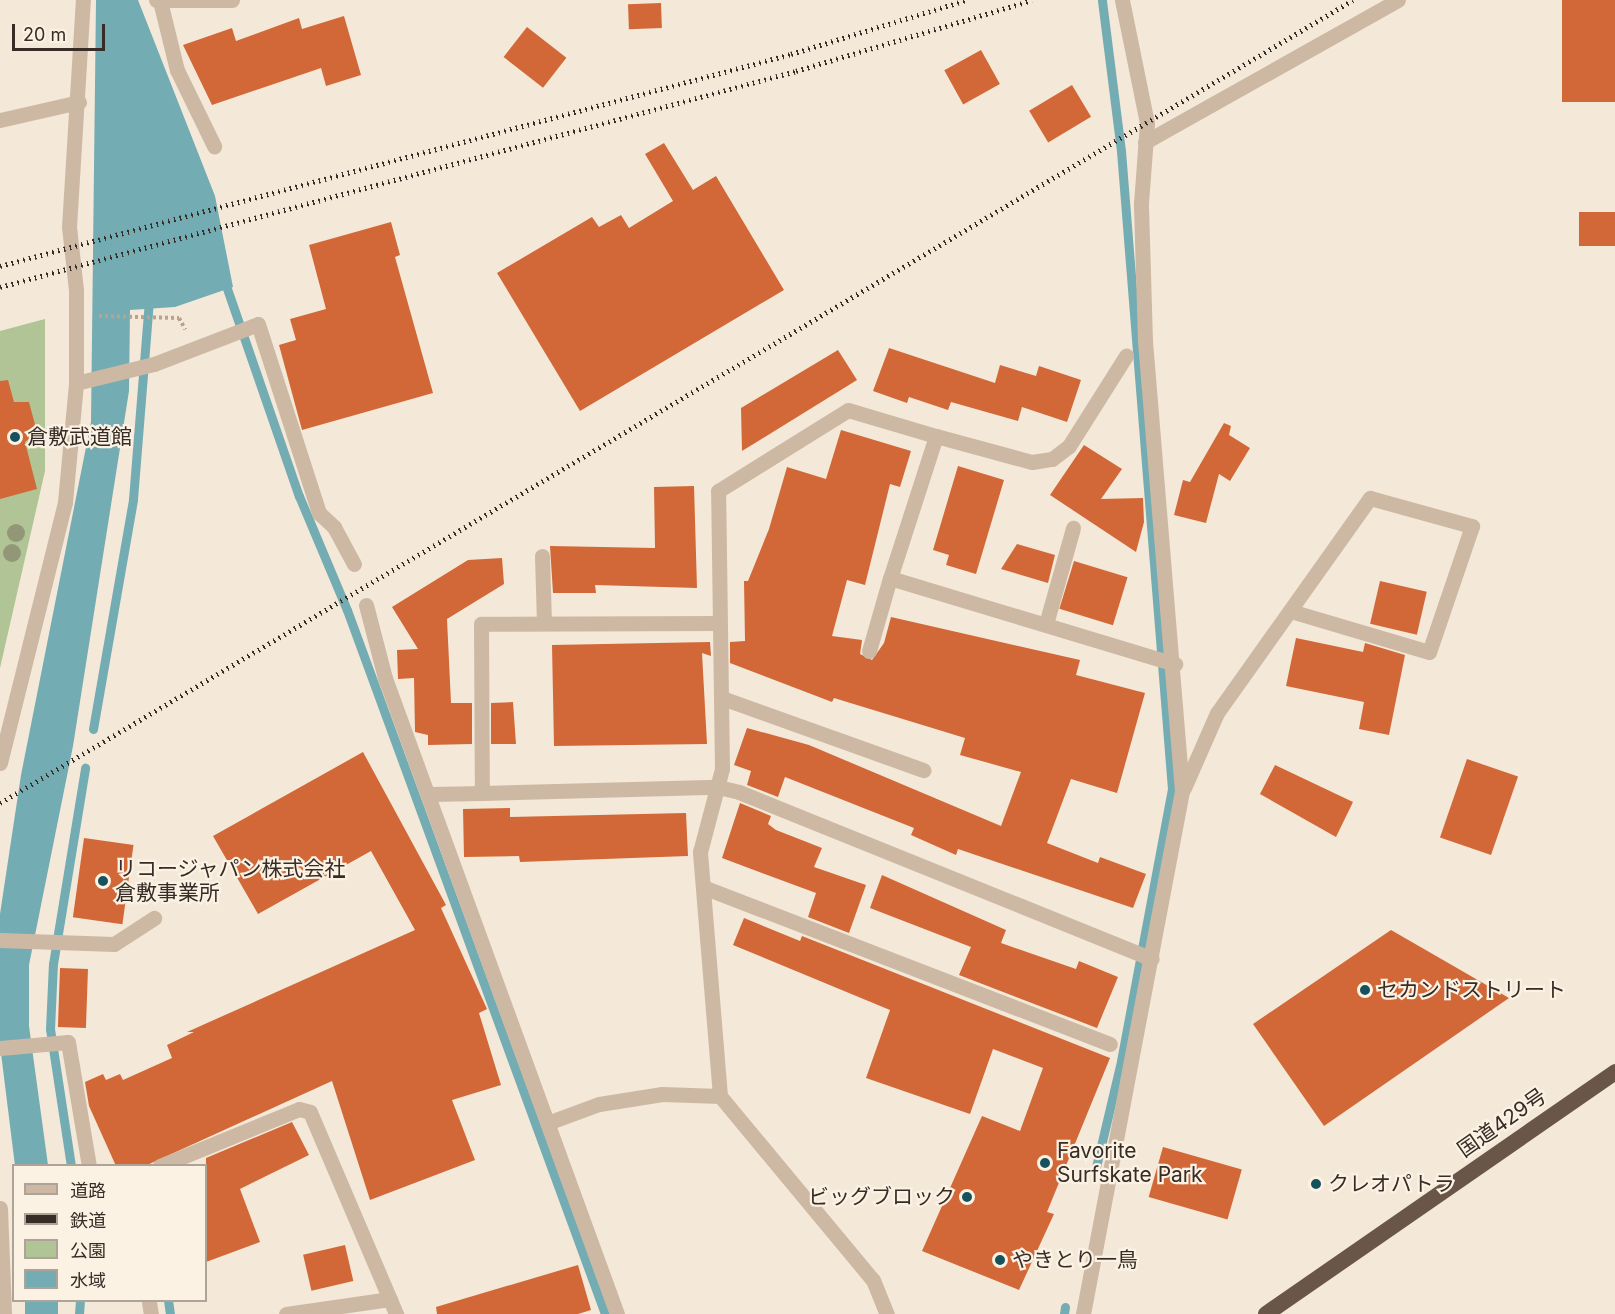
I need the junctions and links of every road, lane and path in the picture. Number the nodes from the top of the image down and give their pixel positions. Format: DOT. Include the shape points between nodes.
graph roads {
  1 [pos="83,0"];
  2 [pos="232,0"];
  3 [pos="1122,0"];
  4 [pos="1398,0"];
  5 [pos="158,1"];
  6 [pos="79,102"];
  7 [pos="0,120"];
  8 [pos="1144,142"];
  9 [pos="214,146"];
  10 [pos="102,316"];
  11 [pos="159,318"];
  12 [pos="1126,356"];
  13 [pos="81,382"];
  14 [pos="936,436"];
  15 [pos="1073,528"];
  16 [pos="542,556"];
  17 [pos="354,564"];
  18 [pos="890,578"];
  19 [pos="366,605"];
  20 [pos="1291,610"];
  21 [pos="544,622"];
  22 [pos="719,622"];
  23 [pos="1046,624"];
  24 [pos="869,651"];
  25 [pos="1165,661"];
  26 [pos="723,698"];
  27 [pos="0,759"];
  28 [pos="923,770"];
  29 [pos="718,787"];
  30 [pos="1182,791"];
  31 [pos="482,793"];
  32 [pos="430,794"];
  33 [pos="703,887"];
  34 [pos="154,918"];
  35 [pos="0,940"];
  36 [pos="1144,956"];
  37 [pos="1110,1044"];
  38 [pos="0,1048"];
  39 [pos="1615,1072"];
  40 [pos="720,1096"];
  41 [pos="550,1122"];
  42 [pos="89,1164"];
  43 [pos="165,1164"];
  44 [pos="0,1208"];
  45 [pos="390,1299"];
  46 [pos="4,1314"];
  47 [pos="286,1314"];
  48 [pos="396,1314"];
  49 [pos="617,1314"];
  50 [pos="887,1314"];
  51 [pos="1083,1314"];
  52 [pos="1266,1314"];
  1 -- 6 [label="street"];
  2 -- 5 [label="street"];
  3 -- 8 [label="street" via="1147,123"];
  4 -- 8 [label="street"];
  5 -- 9 [label="street" via="177,70"];
  6 -- 7 [label="street"];
  6 -- 13 [label="street" via="69,227"];
  8 -- 25 [label="street" via="1145,341"];
  10 -- 11 [label="path"];
  12 -- 14 [label="street" via="1069,446 1052,459 1032,462"];
  13 -- 17 [label="street" via="154,364 258,324 319,513 334,527"];
  13 -- 27 [label="street" via="65,502"];
  14 -- 18 [label="street"];
  14 -- 22 [label="street" via="848,410 718,490"];
  15 -- 23 [label="street"];
  16 -- 21 [label="street"];
  18 -- 23 [label="street"];
  18 -- 24 [label="street"];
  19 -- 32 [label="street" via="385,678"];
  20 -- 20 [label="street" via="1370,498 1472,526 1429,652"];
  20 -- 30 [label="street" via="1217,713"];
  21 -- 22 [label="street"];
  21 -- 31 [label="street" via="481,624"];
  22 -- 26 [label="street"];
  23 -- 25 [label="street"];
  25 -- 30 [label="street"];
  26 -- 28 [label="street"];
  26 -- 29 [label="street"];
  29 -- 31 [label="street"];
  29 -- 33 [label="street" via="700,852"];
  29 -- 36 [label="street"];
  30 -- 36 [label="street"];
  31 -- 32 [label="street"];
  32 -- 41 [label="street"];
  33 -- 37 [label="street"];
  33 -- 40 [label="street"];
  34 -- 35 [label="street" via="114,944"];
  36 -- 51 [label="street"];
  38 -- 42 [label="street" via="68,1042"];
  39 -- 52 [label="highway, 国道429号"];
  40 -- 41 [label="street" via="662,1094 599,1104"];
  40 -- 50 [label="street" via="873,1280"];
  41 -- 49 [label="street"];
  43 -- 45 [label="street" via="299,1110 310,1112"];
  44 -- 46 [label="street"];
  45 -- 47 [label="street"];
  45 -- 48 [label="street"];
}
